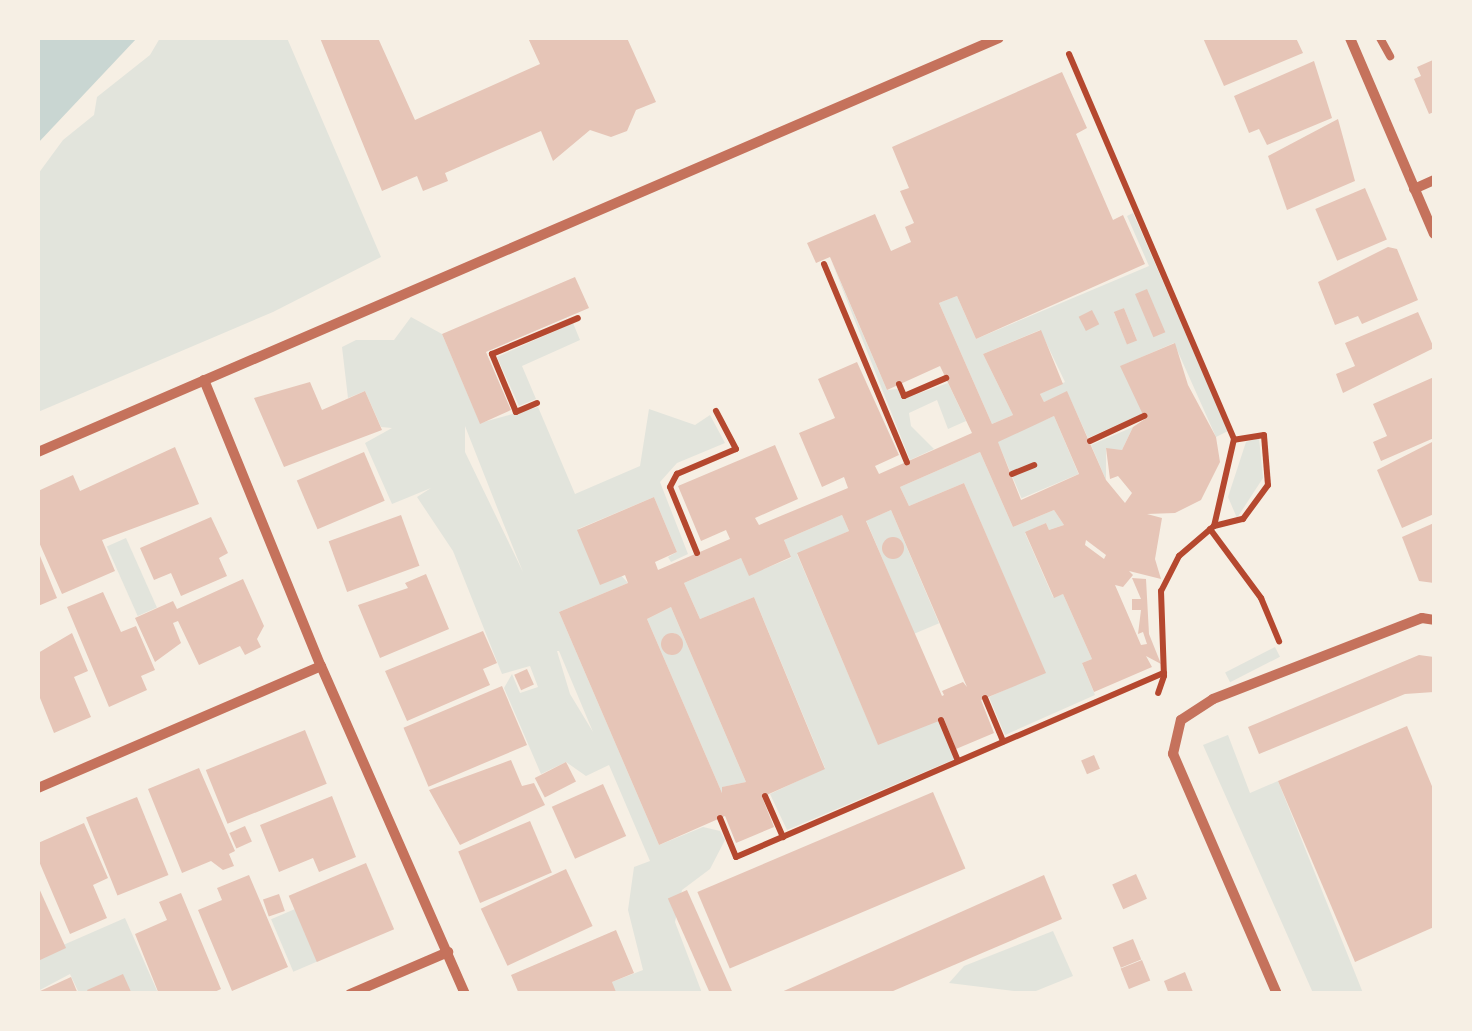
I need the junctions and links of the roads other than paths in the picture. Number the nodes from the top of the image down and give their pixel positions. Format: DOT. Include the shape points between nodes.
graph roads {
  1 [pos="999,38"];
  2 [pos="1350,38"];
  3 [pos="1380,38"];
  4 [pos="1390,56"];
  5 [pos="1434,180"];
  6 [pos="1414,189"];
  7 [pos="1434,234"];
  8 [pos="204,380"];
  9 [pos="38,452"];
  10 [pos="1434,620"];
  11 [pos="321,666"];
  12 [pos="38,788"];
  13 [pos="448,952"];
  14 [pos="350,994"];
  15 [pos="465,994"];
  16 [pos="1277,994"];
  1 -- 8 [label="street"];
  2 -- 6 [label="street"];
  3 -- 4 [label="lane"];
  5 -- 6 [label="street"];
  6 -- 7 [label="street"];
  8 -- 9 [label="street"];
  8 -- 11 [label="street"];
  10 -- 16 [label="street" via="1422,618 1198,706 1181,720 1174,738 1181,772"];
  11 -- 12 [label="street"];
  11 -- 13 [label="street"];
  13 -- 14 [label="street"];
  13 -- 15 [label="street"];
}
